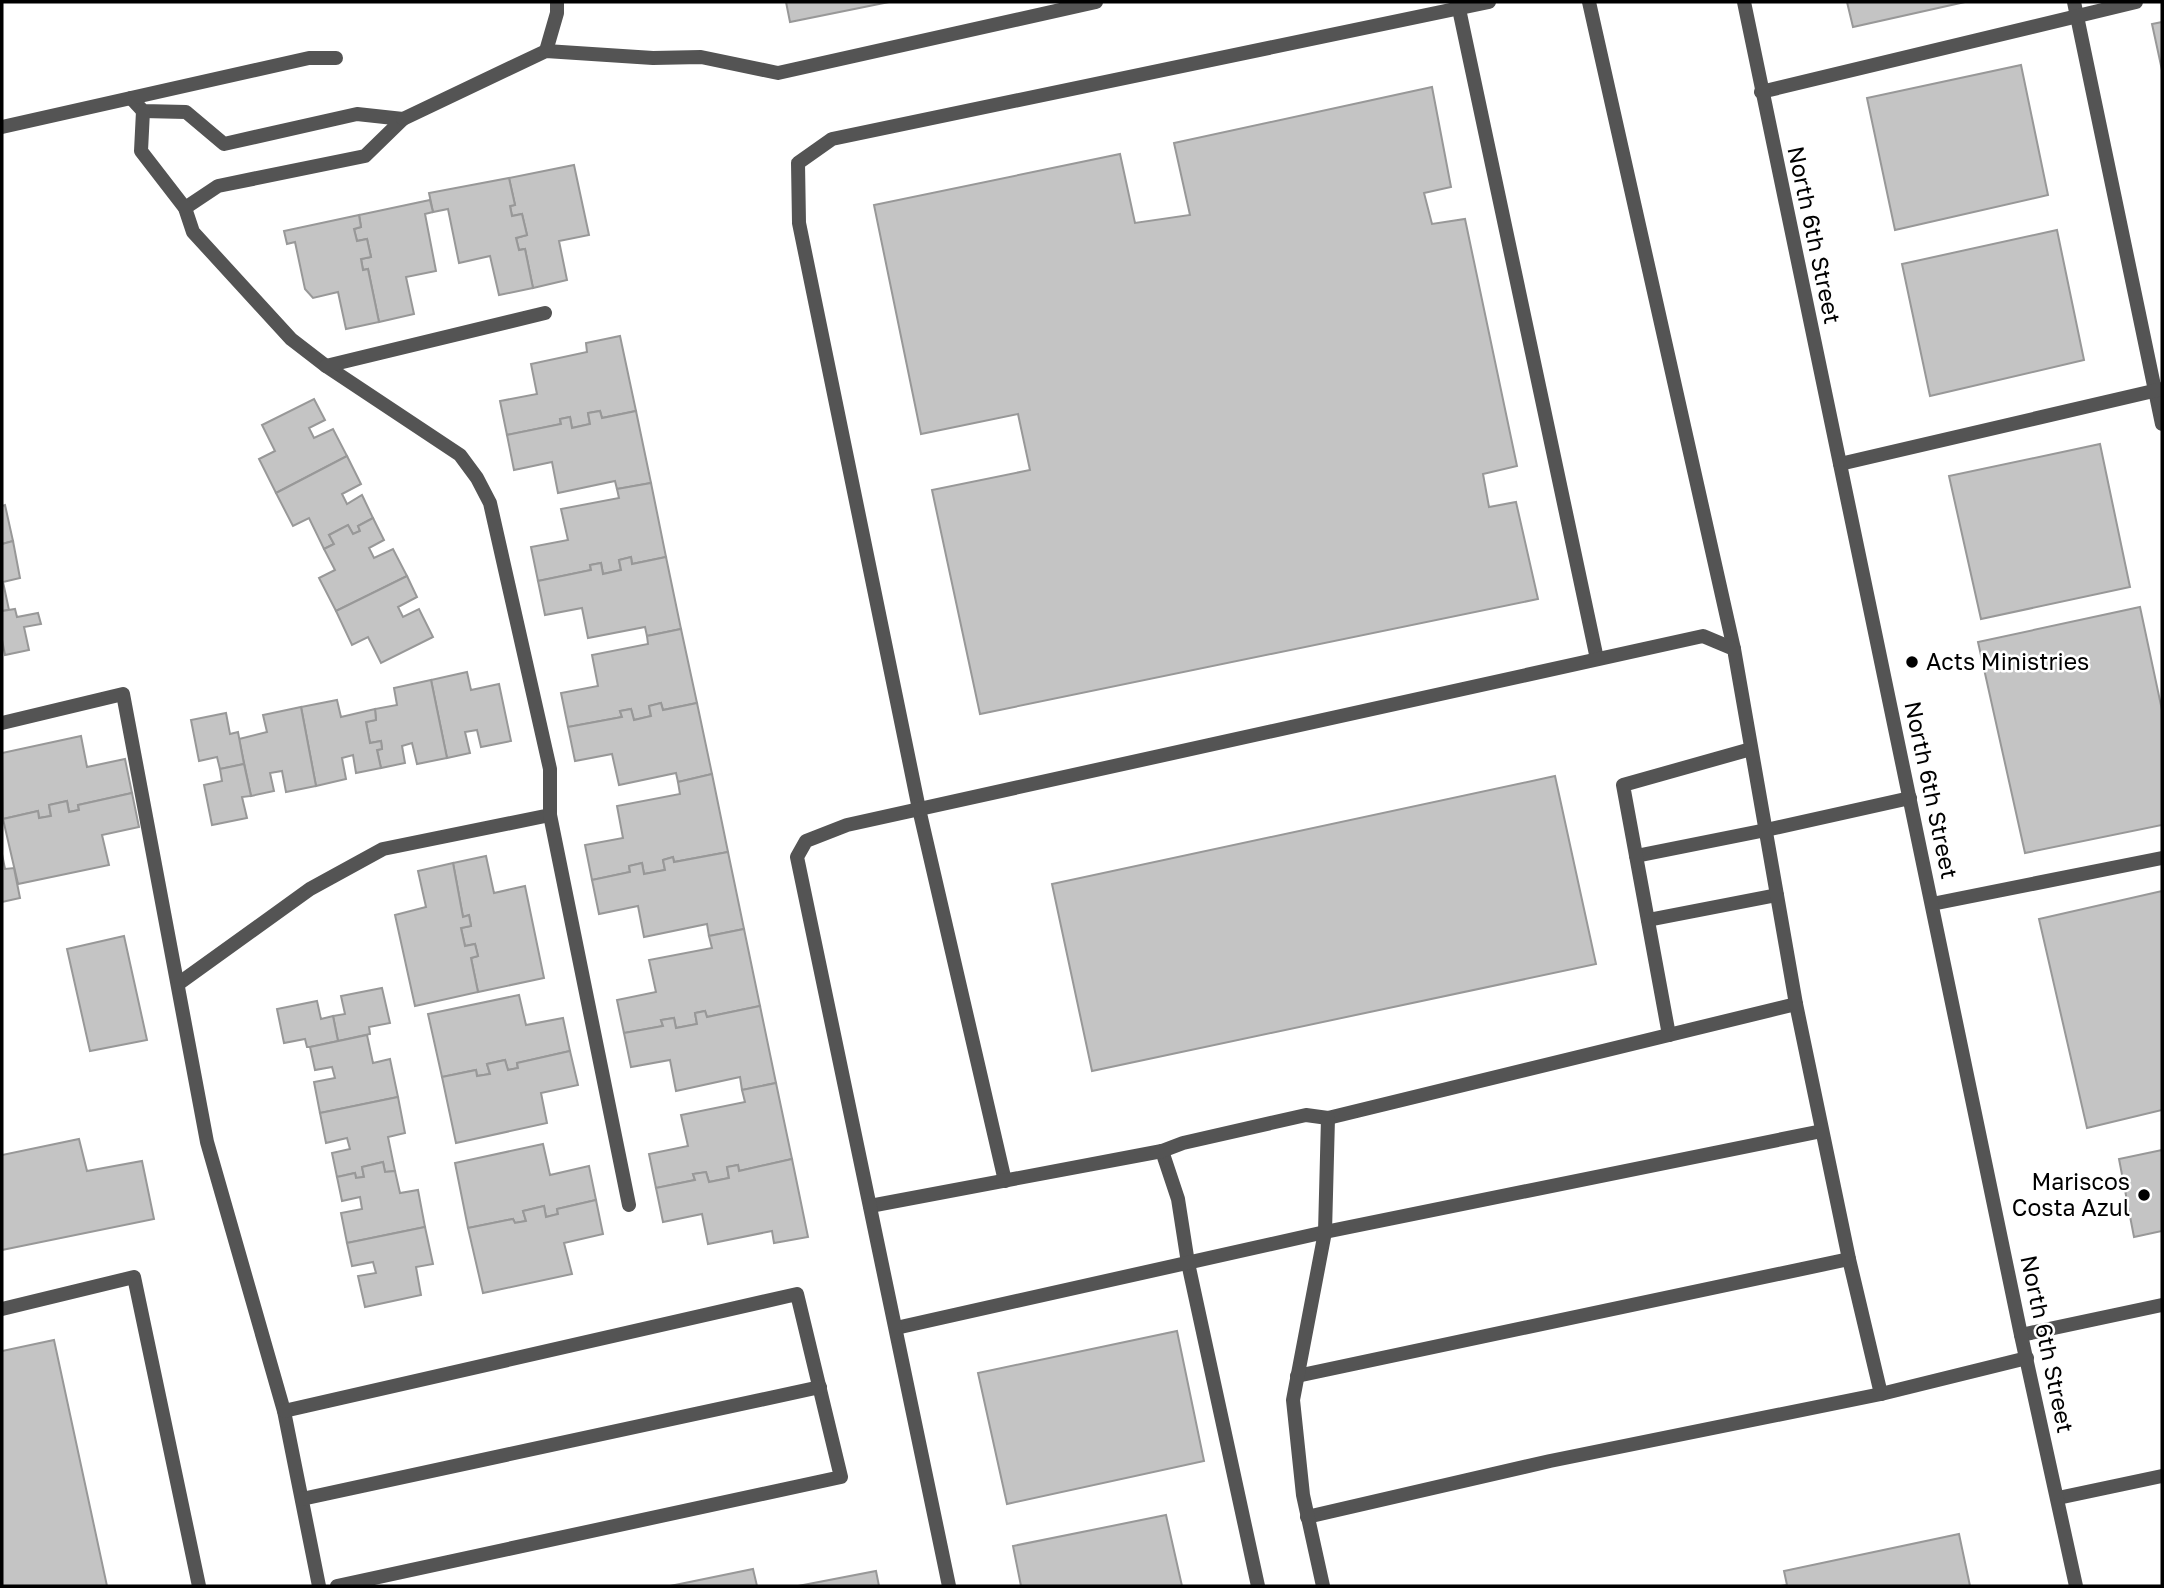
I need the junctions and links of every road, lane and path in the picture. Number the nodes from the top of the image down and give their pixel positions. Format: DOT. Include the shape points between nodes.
graph roads {
  1 [pos="557,2"];
  2 [pos="1096,2"];
  3 [pos="1489,2"];
  4 [pos="1589,2"];
  5 [pos="1744,2"];
  6 [pos="2136,2"];
  7 [pos="1459,9"];
  8 [pos="2075,9"];
  9 [pos="546,51"];
  10 [pos="337,58"];
  11 [pos="1761,92"];
  12 [pos="131,98"];
  13 [pos="143,111"];
  14 [pos="403,119"];
  15 [pos="2,127"];
  16 [pos="184,208"];
  17 [pos="545,313"];
  18 [pos="326,366"];
  19 [pos="2159,390"];
  20 [pos="2162,424"];
  21 [pos="1840,464"];
  22 [pos="1734,649"];
  23 [pos="1597,659"];
  24 [pos="2,723"];
  25 [pos="1751,749"];
  26 [pos="1910,798"];
  27 [pos="919,809"];
  28 [pos="550,815"];
  29 [pos="1766,830"];
  30 [pos="1636,856"];
  31 [pos="2162,858"];
  32 [pos="1777,895"];
  33 [pos="1932,904"];
  34 [pos="1648,920"];
  35 [pos="178,984"];
  36 [pos="1796,1004"];
  37 [pos="1669,1035"];
  38 [pos="1328,1118"];
  39 [pos="1822,1131"];
  40 [pos="1162,1151"];
  41 [pos="1004,1181"];
  42 [pos="629,1205"];
  43 [pos="870,1206"];
  44 [pos="1325,1233"];
  45 [pos="1849,1259"];
  46 [pos="1188,1263"];
  47 [pos="2162,1305"];
  48 [pos="2,1309"];
  49 [pos="896,1328"];
  50 [pos="2021,1335"];
  51 [pos="2027,1358"];
  52 [pos="1297,1376"];
  53 [pos="820,1387"];
  54 [pos="1881,1394"];
  55 [pos="284,1411"];
  56 [pos="2162,1476"];
  57 [pos="2058,1498"];
  58 [pos="302,1499"];
  59 [pos="1307,1517"];
  60 [pos="199,1586"];
  61 [pos="319,1586"];
  62 [pos="337,1586"];
  63 [pos="949,1586"];
  64 [pos="1258,1586"];
  65 [pos="1323,1586"];
  66 [pos="2076,1586"];
  1 -- 9 [label="street"];
  2 -- 9 [label="street" via="778,73 701,57"];
  3 -- 7 [label="street"];
  4 -- 22 [label="street"];
  5 -- 11 [label="street, North 6th Street"];
  6 -- 8 [label="street"];
  7 -- 23 [label="street"];
  7 -- 27 [label="street" via="832,139 798,163 799,223"];
  8 -- 11 [label="street"];
  8 -- 19 [label="street"];
  9 -- 14 [label="street"];
  10 -- 12 [label="street" via="309,58"];
  11 -- 21 [label="street, North 6th Street"];
  12 -- 13 [label="street"];
  12 -- 15 [label="street"];
  13 -- 14 [label="street" via="186,112 224,144 357,114"];
  13 -- 16 [label="street" via="141,151"];
  14 -- 16 [label="street" via="365,156 218,186"];
  16 -- 18 [label="street" via="193,232 291,339"];
  17 -- 18 [label="street"];
  18 -- 28 [label="street" via="460,455 490,503 550,769"];
  19 -- 20 [label="street"];
  19 -- 21 [label="street"];
  21 -- 26 [label="street, North 6th Street"];
  22 -- 23 [label="street" via="1703,636"];
  22 -- 25 [label="street"];
  23 -- 27 [label="street"];
  24 -- 35 [label="street" via="123,694"];
  25 -- 29 [label="street"];
  25 -- 30 [label="street" via="1623,785"];
  26 -- 29 [label="street"];
  26 -- 33 [label="street, North 6th Street"];
  27 -- 41 [label="street"];
  27 -- 43 [label="street" via="846,825 806,841 797,858"];
  28 -- 35 [label="street" via="383,849 310,889"];
  28 -- 42 [label="street"];
  29 -- 30 [label="street"];
  29 -- 32 [label="street"];
  30 -- 34 [label="street"];
  31 -- 33 [label="street"];
  32 -- 34 [label="street"];
  32 -- 36 [label="street"];
  33 -- 50 [label="street, North 6th Street"];
  34 -- 37 [label="street"];
  35 -- 55 [label="street" via="207,1142"];
  36 -- 37 [label="street"];
  36 -- 39 [label="street"];
  37 -- 38 [label="street"];
  38 -- 40 [label="street" via="1306,1115"];
  38 -- 44 [label="street"];
  39 -- 44 [label="street"];
  39 -- 45 [label="street"];
  40 -- 41 [label="street"];
  40 -- 46 [label="street" via="1178,1199"];
  41 -- 43 [label="street"];
  43 -- 49 [label="street"];
  44 -- 46 [label="street"];
  44 -- 52 [label="street"];
  45 -- 52 [label="street"];
  45 -- 54 [label="street"];
  46 -- 49 [label="street"];
  46 -- 64 [label="street"];
  47 -- 50 [label="street"];
  48 -- 60 [label="street" via="134,1277"];
  49 -- 63 [label="street"];
  50 -- 51 [label="street, North 6th Street"];
  51 -- 54 [label="street"];
  51 -- 57 [label="street, North 6th Street"];
  52 -- 59 [label="street" via="1293,1400"];
  53 -- 55 [label="street" via="797,1294"];
  53 -- 58 [label="street"];
  53 -- 62 [label="street" via="841,1477"];
  54 -- 59 [label="street" via="1550,1461"];
  55 -- 58 [label="street"];
  56 -- 57 [label="street"];
  57 -- 66 [label="street, North 6th Street"];
  58 -- 61 [label="street"];
  59 -- 65 [label="street"];
}
